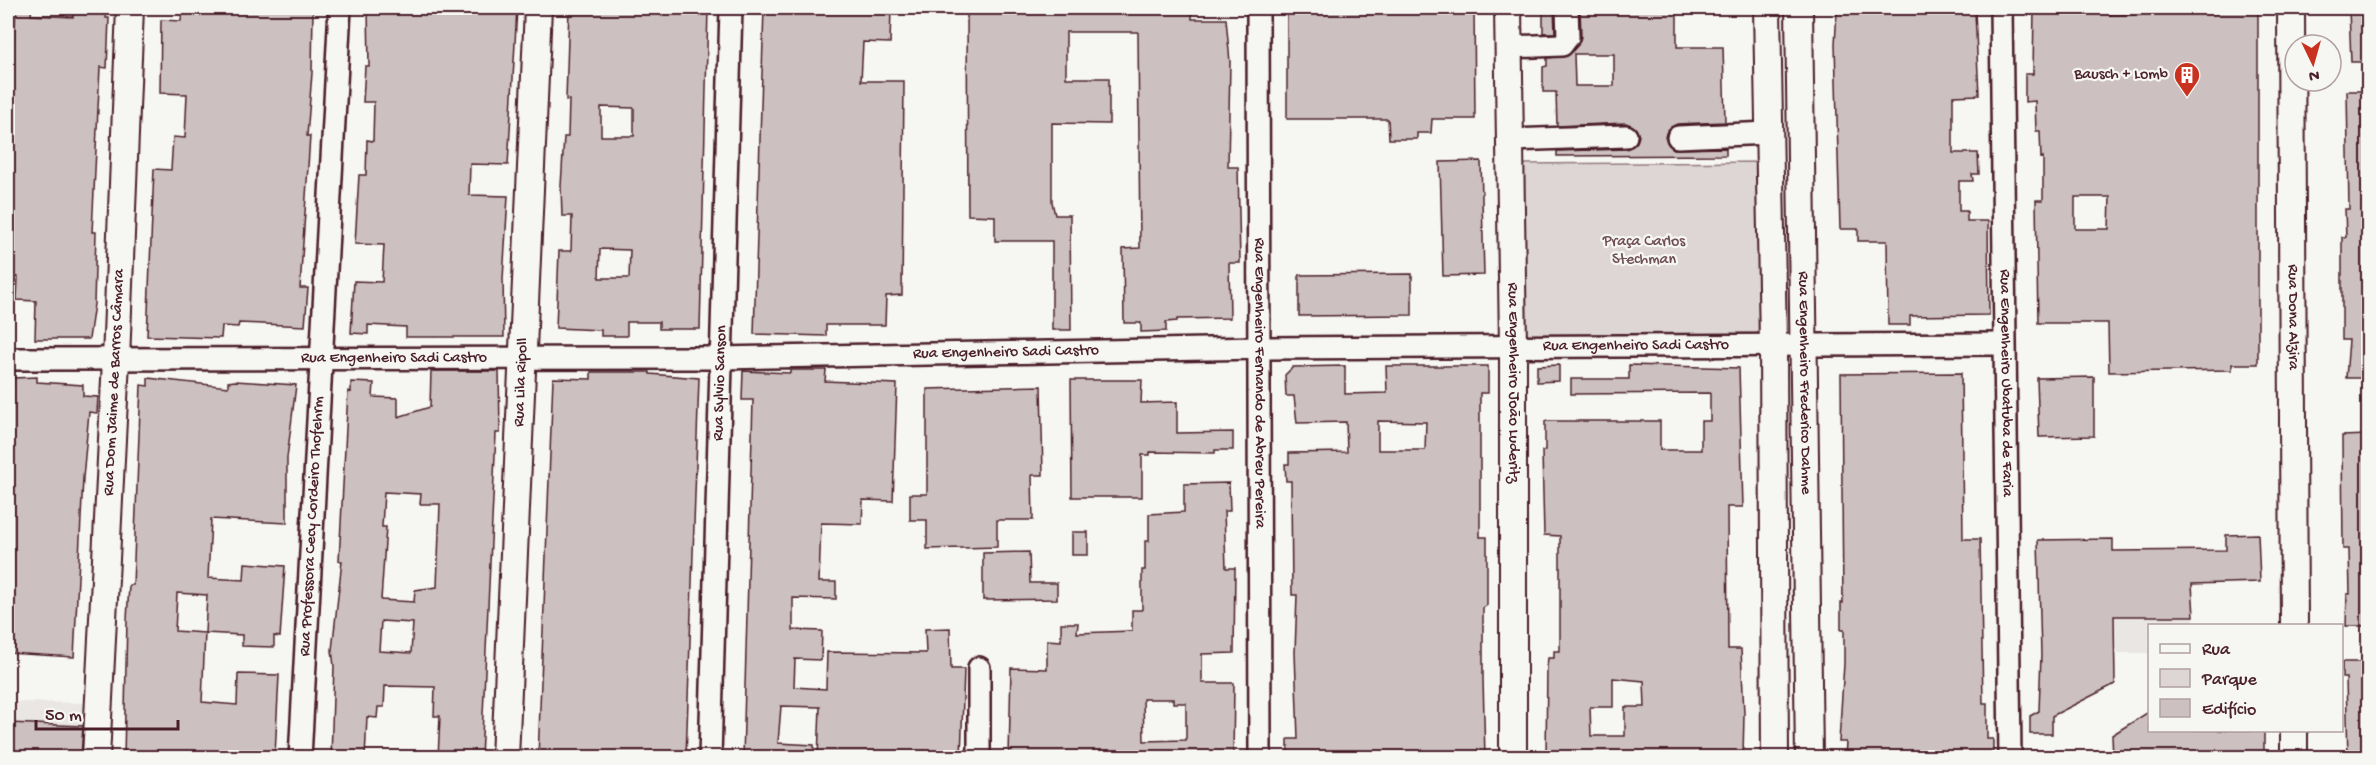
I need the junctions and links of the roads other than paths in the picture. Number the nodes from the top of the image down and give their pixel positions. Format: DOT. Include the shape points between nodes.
graph roads {
  1 [pos="130,8"];
  2 [pos="340,8"];
  3 [pos="538,8"];
  4 [pos="731,8"];
  5 [pos="1258,8"];
  6 [pos="1508,8"];
  7 [pos="1567,8"];
  8 [pos="1767,8"];
  9 [pos="1798,8"];
  10 [pos="2001,8"];
  11 [pos="2291,8"];
  12 [pos="1509,47"];
  13 [pos="1769,133"];
  14 [pos="1626,136"];
  15 [pos="1678,137"];
  16 [pos="1510,140"];
  17 [pos="1773,344"];
  18 [pos="1803,344"];
  19 [pos="2004,344"];
  20 [pos="1513,346"];
  21 [pos="1260,348"];
  22 [pos="719,358"];
  23 [pos="522,359"];
  24 [pos="8,360"];
  25 [pos="116,360"];
  26 [pos="320,361"];
  27 [pos="2294,624"];
  28 [pos="979,668"];
  29 [pos="2294,732"];
  30 [pos="96,758"];
  31 [pos="300,758"];
  32 [pos="505,758"];
  33 [pos="710,758"];
  34 [pos="979,758"];
  35 [pos="1260,758"];
  36 [pos="1513,758"];
  37 [pos="1774,758"];
  38 [pos="1809,758"];
  39 [pos="2010,758"];
  40 [pos="2294,758"];
  1 -- 25 [label="street, Rua Dom Jaime de Barros Câmara"];
  2 -- 26 [label="street, Rua Professora Cecy Cordeiro Thofehrm"];
  3 -- 23 [label="street, Rua Lila Ripoll"];
  4 -- 22 [label="street, Rua Sylvio Sanson"];
  5 -- 21 [label="street, Rua Engenheiro Fernando de Abreu Pereira"];
  6 -- 12 [label="street, Rua Engenheiro João Luderitz"];
  7 -- 12 [label="street" via="1568,37 1562,45"];
  8 -- 13 [label="street, Rua Engenheiro Frederico Dahme"];
  9 -- 18 [label="street, Rua Engenheiro Frederico Dahme"];
  10 -- 19 [label="street, Rua Engenheiro Ubatuba de Faria"];
  11 -- 27 [label="street, Rua Dona Alzira"];
  12 -- 16 [label="street, Rua Engenheiro João Luderitz"];
  13 -- 15 [label="street"];
  13 -- 17 [label="street, Rua Engenheiro Frederico Dahme"];
  14 -- 16 [label="street"];
  16 -- 20 [label="street, Rua Engenheiro João Luderitz"];
  17 -- 18 [label="street, Rua Engenheiro Sadi Castro"];
  17 -- 20 [label="street, Rua Engenheiro Sadi Castro"];
  17 -- 37 [label="street, Rua Engenheiro Frederico Dahme"];
  18 -- 19 [label="street, Rua Engenheiro Sadi Castro"];
  18 -- 38 [label="street, Rua Engenheiro Frederico Dahme"];
  19 -- 39 [label="street, Rua Engenheiro Ubatuba de Faria"];
  20 -- 21 [label="street, Rua Engenheiro Sadi Castro"];
  20 -- 36 [label="street, Rua Engenheiro João Luderitz"];
  21 -- 22 [label="street, Rua Engenheiro Sadi Castro"];
  21 -- 35 [label="street, Rua Engenheiro Fernando de Abreu Pereira"];
  22 -- 23 [label="street, Rua Engenheiro Sadi Castro"];
  22 -- 33 [label="street, Rua Sylvio Sanson"];
  23 -- 26 [label="street, Rua Engenheiro Sadi Castro"];
  23 -- 32 [label="street, Rua Lila Ripoll"];
  24 -- 25 [label="street, Rua Engenheiro Sadi Castro"];
  25 -- 26 [label="street, Rua Engenheiro Sadi Castro"];
  25 -- 30 [label="street, Rua Dom Jaime de Barros Câmara"];
  26 -- 31 [label="street, Rua Professora Cecy Cordeiro Thofehrm"];
  28 -- 34 [label="street"];
  29 -- 40 [label="street"];
}
